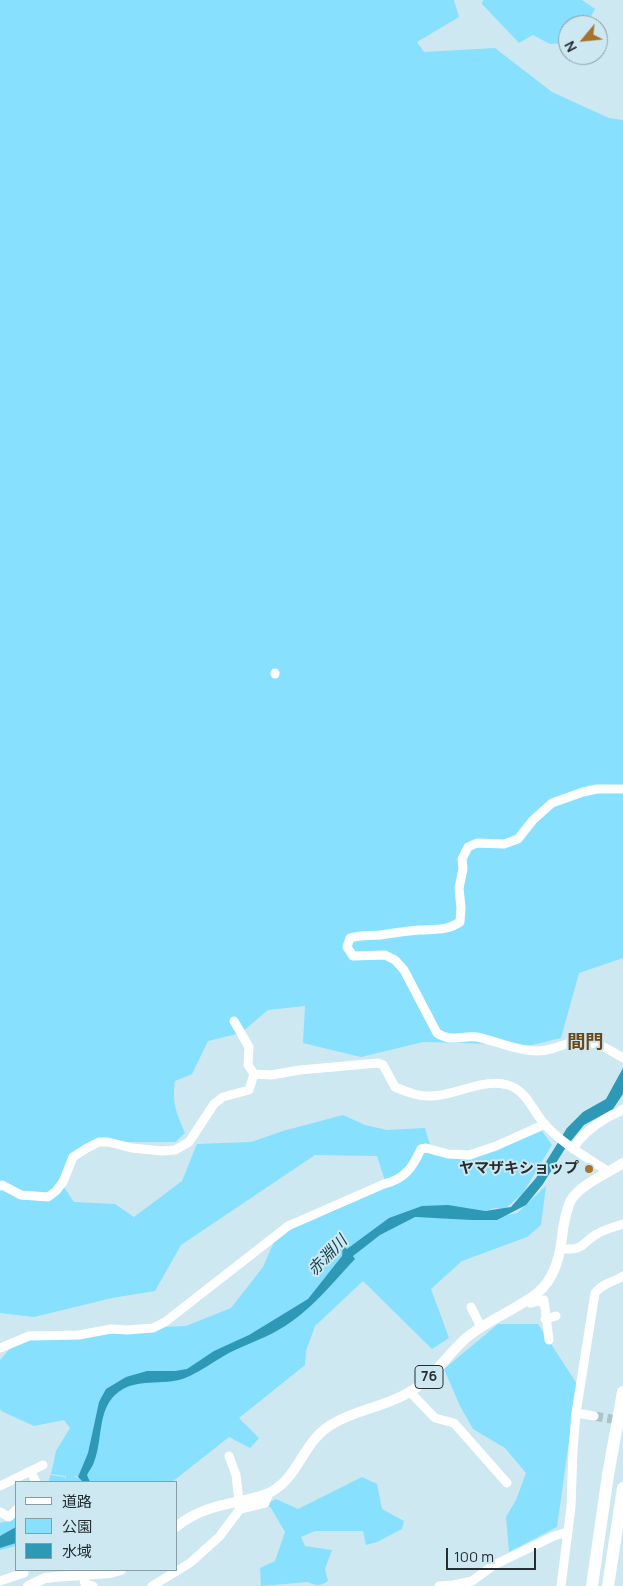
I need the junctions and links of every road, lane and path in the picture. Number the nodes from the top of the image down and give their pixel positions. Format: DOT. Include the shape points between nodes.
graph roads {
  1 [pos="623,788"];
  2 [pos="234,1022"];
  3 [pos="623,1058"];
  4 [pos="254,1074"];
  5 [pos="623,1109"];
  6 [pos="545,1124"];
  7 [pos="572,1147"];
  8 [pos="623,1163"];
  9 [pos="609,1172"];
  10 [pos="0,1186"];
  11 [pos="623,1224"];
  12 [pos="561,1249"];
  13 [pos="623,1276"];
  14 [pos="527,1300"];
  15 [pos="471,1307"];
  16 [pos="556,1316"];
  17 [pos="545,1318"];
  18 [pos="481,1327"];
  19 [pos="549,1340"];
  20 [pos="0,1348"];
  21 [pos="410,1392"];
  22 [pos="623,1392"];
  23 [pos="576,1413"];
  24 [pos="594,1416"];
  25 [pos="229,1456"];
  26 [pos="43,1465"];
  27 [pos="32,1472"];
  28 [pos="36,1481"];
  29 [pos="507,1483"];
  30 [pos="0,1486"];
  31 [pos="623,1488"];
  32 [pos="269,1493"];
  33 [pos="240,1501"];
  34 [pos="15,1511"];
  35 [pos="0,1512"];
  36 [pos="178,1525"];
  37 [pos="568,1532"];
  38 [pos="178,1570"];
  39 [pos="116,1571"];
  40 [pos="177,1571"];
  41 [pos="24,1573"];
  42 [pos="83,1574"];
  43 [pos="0,1581"];
  44 [pos="63,1581"];
  45 [pos="28,1586"];
  46 [pos="93,1586"];
  47 [pos="152,1586"];
  48 [pos="439,1586"];
  49 [pos="561,1586"];
  50 [pos="592,1586"];
  51 [pos="608,1586"];
  1 -- 3 [label="street" via="597,789 552,803 518,839 504,844 477,843 468,847 462,859 460,922 453,927 360,935 350,938 347,947 353,956 384,956 395,960 404,970 436,1033 445,1038 476,1037 537,1052 572,1042 587,1042"];
  2 -- 4 [label="street" via="249,1047 248,1064"];
  4 -- 6 [label="street" via="378,1063 383,1065 395,1087 417,1095 432,1096 486,1084 508,1085 526,1098"];
  4 -- 10 [label="street" via="249,1090 223,1097 214,1104 189,1142 175,1150 132,1148 99,1142 73,1157 63,1182 48,1197 21,1195"];
  5 -- 7 [label="street" via="604,1120"];
  6 -- 7 [label="street"];
  6 -- 20 [label="street" via="469,1155 421,1149 412,1168 392,1182 288,1226 153,1328 29,1336"];
  7 -- 9 [label="street"];
  8 -- 9 [label="main road, 76"];
  9 -- 12 [label="main road, 76" via="585,1186 571,1200"];
  11 -- 12 [label="street" via="595,1235 582,1247"];
  12 -- 14 [label="main road, 76" via="547,1284"];
  13 -- 23 [label="street" via="601,1286 595,1293"];
  14 -- 17 [label="street" via="530,1303 544,1300"];
  14 -- 18 [label="main road, 76"];
  15 -- 18 [label="street"];
  16 -- 17 [label="street"];
  17 -- 19 [label="street"];
  18 -- 21 [label="main road, 76"];
  21 -- 29 [label="street" via="435,1418 454,1423"];
  21 -- 32 [label="main road, 76" via="324,1430 286,1480"];
  22 -- 50 [label="highway"];
  23 -- 24 [label="street"];
  23 -- 37 [label="street"];
  25 -- 33 [label="street"];
  26 -- 27 [label="street"];
  27 -- 28 [label="street"];
  27 -- 30 [label="street"];
  31 -- 51 [label="highway"];
  32 -- 33 [label="main road, 76"];
  32 -- 38 [label="street" via="265,1503 240,1509 219,1537"];
  33 -- 36 [label="main road, 76" via="204,1510"];
  34 -- 35 [label="street" via="9,1517"];
  37 -- 48 [label="street" via="494,1565 472,1581"];
  37 -- 49 [label="street"];
  39 -- 42 [label="main road"];
  40 -- 47 [label="street"];
  41 -- 43 [label="street"];
  42 -- 44 [label="main road"];
  42 -- 46 [label="street" via="85,1584"];
  44 -- 45 [label="main road" via="45,1578"];
}
